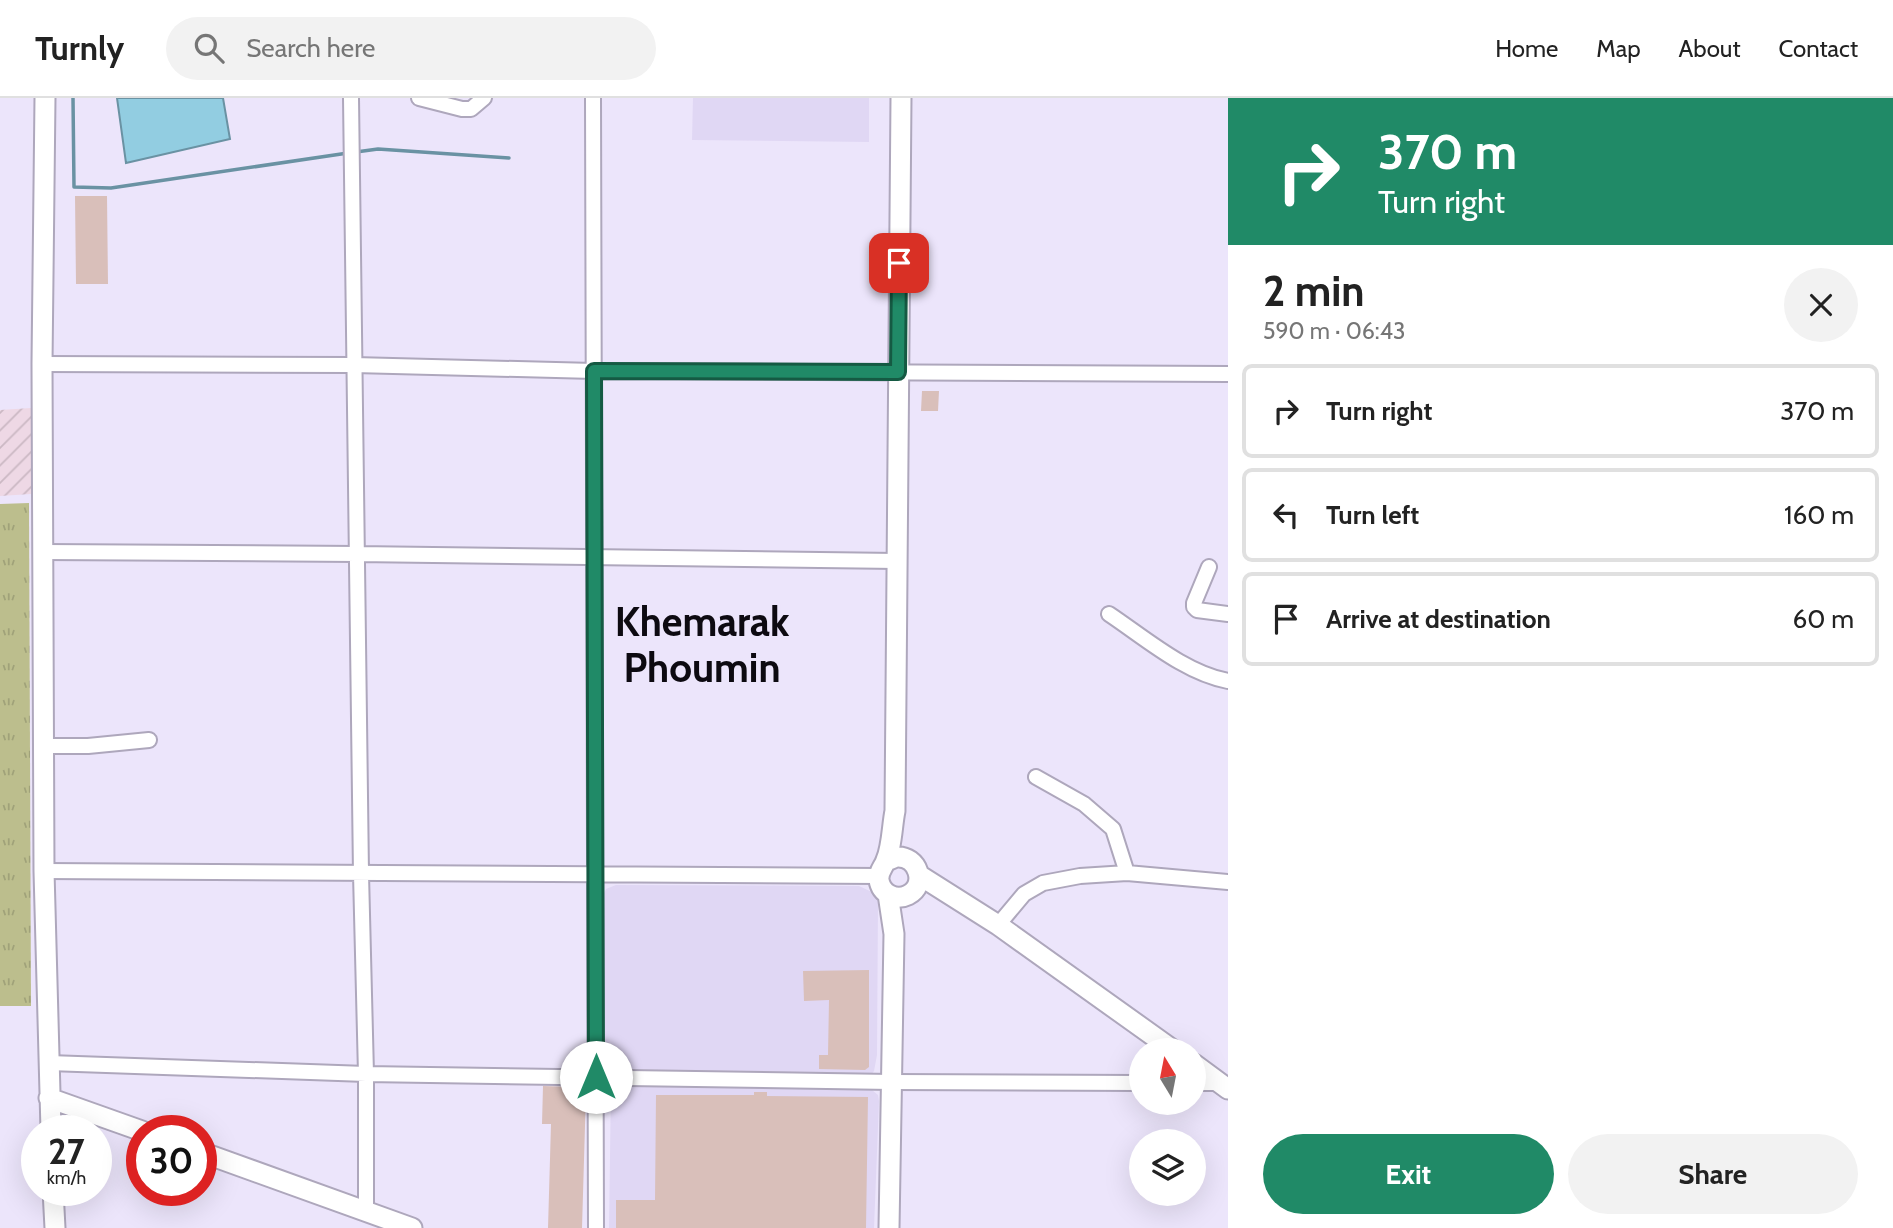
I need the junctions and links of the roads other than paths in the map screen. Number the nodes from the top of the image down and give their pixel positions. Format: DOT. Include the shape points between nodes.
graph roads {
  1 [pos="45,98"];
  2 [pos="351,98"];
  3 [pos="419,98"];
  4 [pos="484,98"];
  5 [pos="593,98"];
  6 [pos="901,98"];
  7 [pos="42,363"];
  8 [pos="354,365"];
  9 [pos="594,371"];
  10 [pos="898,372"];
  11 [pos="1228,374"];
  12 [pos="43,552"];
  13 [pos="357,554"];
  14 [pos="594,557"];
  15 [pos="897,561"];
  16 [pos="1209,567"];
  17 [pos="1109,614"];
  18 [pos="1228,614"];
  19 [pos="1228,681"];
  20 [pos="149,740"];
  21 [pos="44,746"];
  22 [pos="1036,777"];
  23 [pos="44,871"];
  24 [pos="361,873"];
  25 [pos="1127,873"];
  26 [pos="595,876"];
  27 [pos="900,879"];
  28 [pos="1228,882"];
  29 [pos="998,925"];
  30 [pos="1156,1038"];
  31 [pos="49,1063"];
  32 [pos="1206,1073"];
  33 [pos="366,1074"];
  34 [pos="596,1077"];
  35 [pos="892,1082"];
  36 [pos="1129,1083"];
  37 [pos="1206,1084"];
  38 [pos="1224,1086"];
  39 [pos="49,1098"];
  40 [pos="50,1115"];
  41 [pos="126,1125"];
  42 [pos="217,1158"];
  43 [pos="54,1206"];
  44 [pos="366,1210"];
  45 [pos="55,1228"];
  46 [pos="412,1228"];
  47 [pos="596,1228"];
  48 [pos="889,1228"];
  1 -- 7 [label="street"];
  2 -- 8 [label="street"];
  3 -- 4 [label="street" via="462,109 471,109"];
  5 -- 9 [label="street"];
  6 -- 10 [label="street"];
  7 -- 8 [label="street"];
  7 -- 12 [label="street"];
  8 -- 9 [label="street"];
  8 -- 13 [label="street"];
  9 -- 10 [label="street"];
  9 -- 14 [label="street"];
  10 -- 11 [label="street"];
  10 -- 15 [label="street"];
  12 -- 13 [label="street"];
  12 -- 21 [label="street"];
  13 -- 14 [label="street"];
  13 -- 24 [label="street"];
  14 -- 15 [label="street"];
  14 -- 26 [label="street"];
  15 -- 27 [label="street" via="895,811"];
  16 -- 18 [label="street" via="1194,607"];
  17 -- 19 [label="street" via="1185,665"];
  20 -- 21 [label="street"];
  21 -- 23 [label="street"];
  22 -- 25 [label="street" via="1084,804 1113,829"];
  23 -- 24 [label="street"];
  23 -- 31 [label="street"];
  24 -- 26 [label="street"];
  24 -- 33 [label="street"];
  25 -- 28 [label="street"];
  25 -- 29 [label="street" via="1043,883 1024,894"];
  26 -- 27 [label="street"];
  26 -- 34 [label="street"];
  27 -- 29 [label="street" via="942,888"];
  27 -- 35 [label="street" via="894,934"];
  29 -- 30 [label="street"];
  31 -- 33 [label="street"];
  31 -- 39 [label="street"];
  32 -- 38 [label="street"];
  33 -- 34 [label="street"];
  33 -- 44 [label="street"];
  34 -- 35 [label="street"];
  34 -- 47 [label="street"];
  35 -- 36 [label="street"];
  35 -- 48 [label="street"];
  37 -- 38 [label="street"];
  39 -- 40 [label="street"];
  39 -- 41 [label="street"];
  42 -- 44 [label="street"];
  43 -- 45 [label="street"];
  44 -- 46 [label="street"];
}
